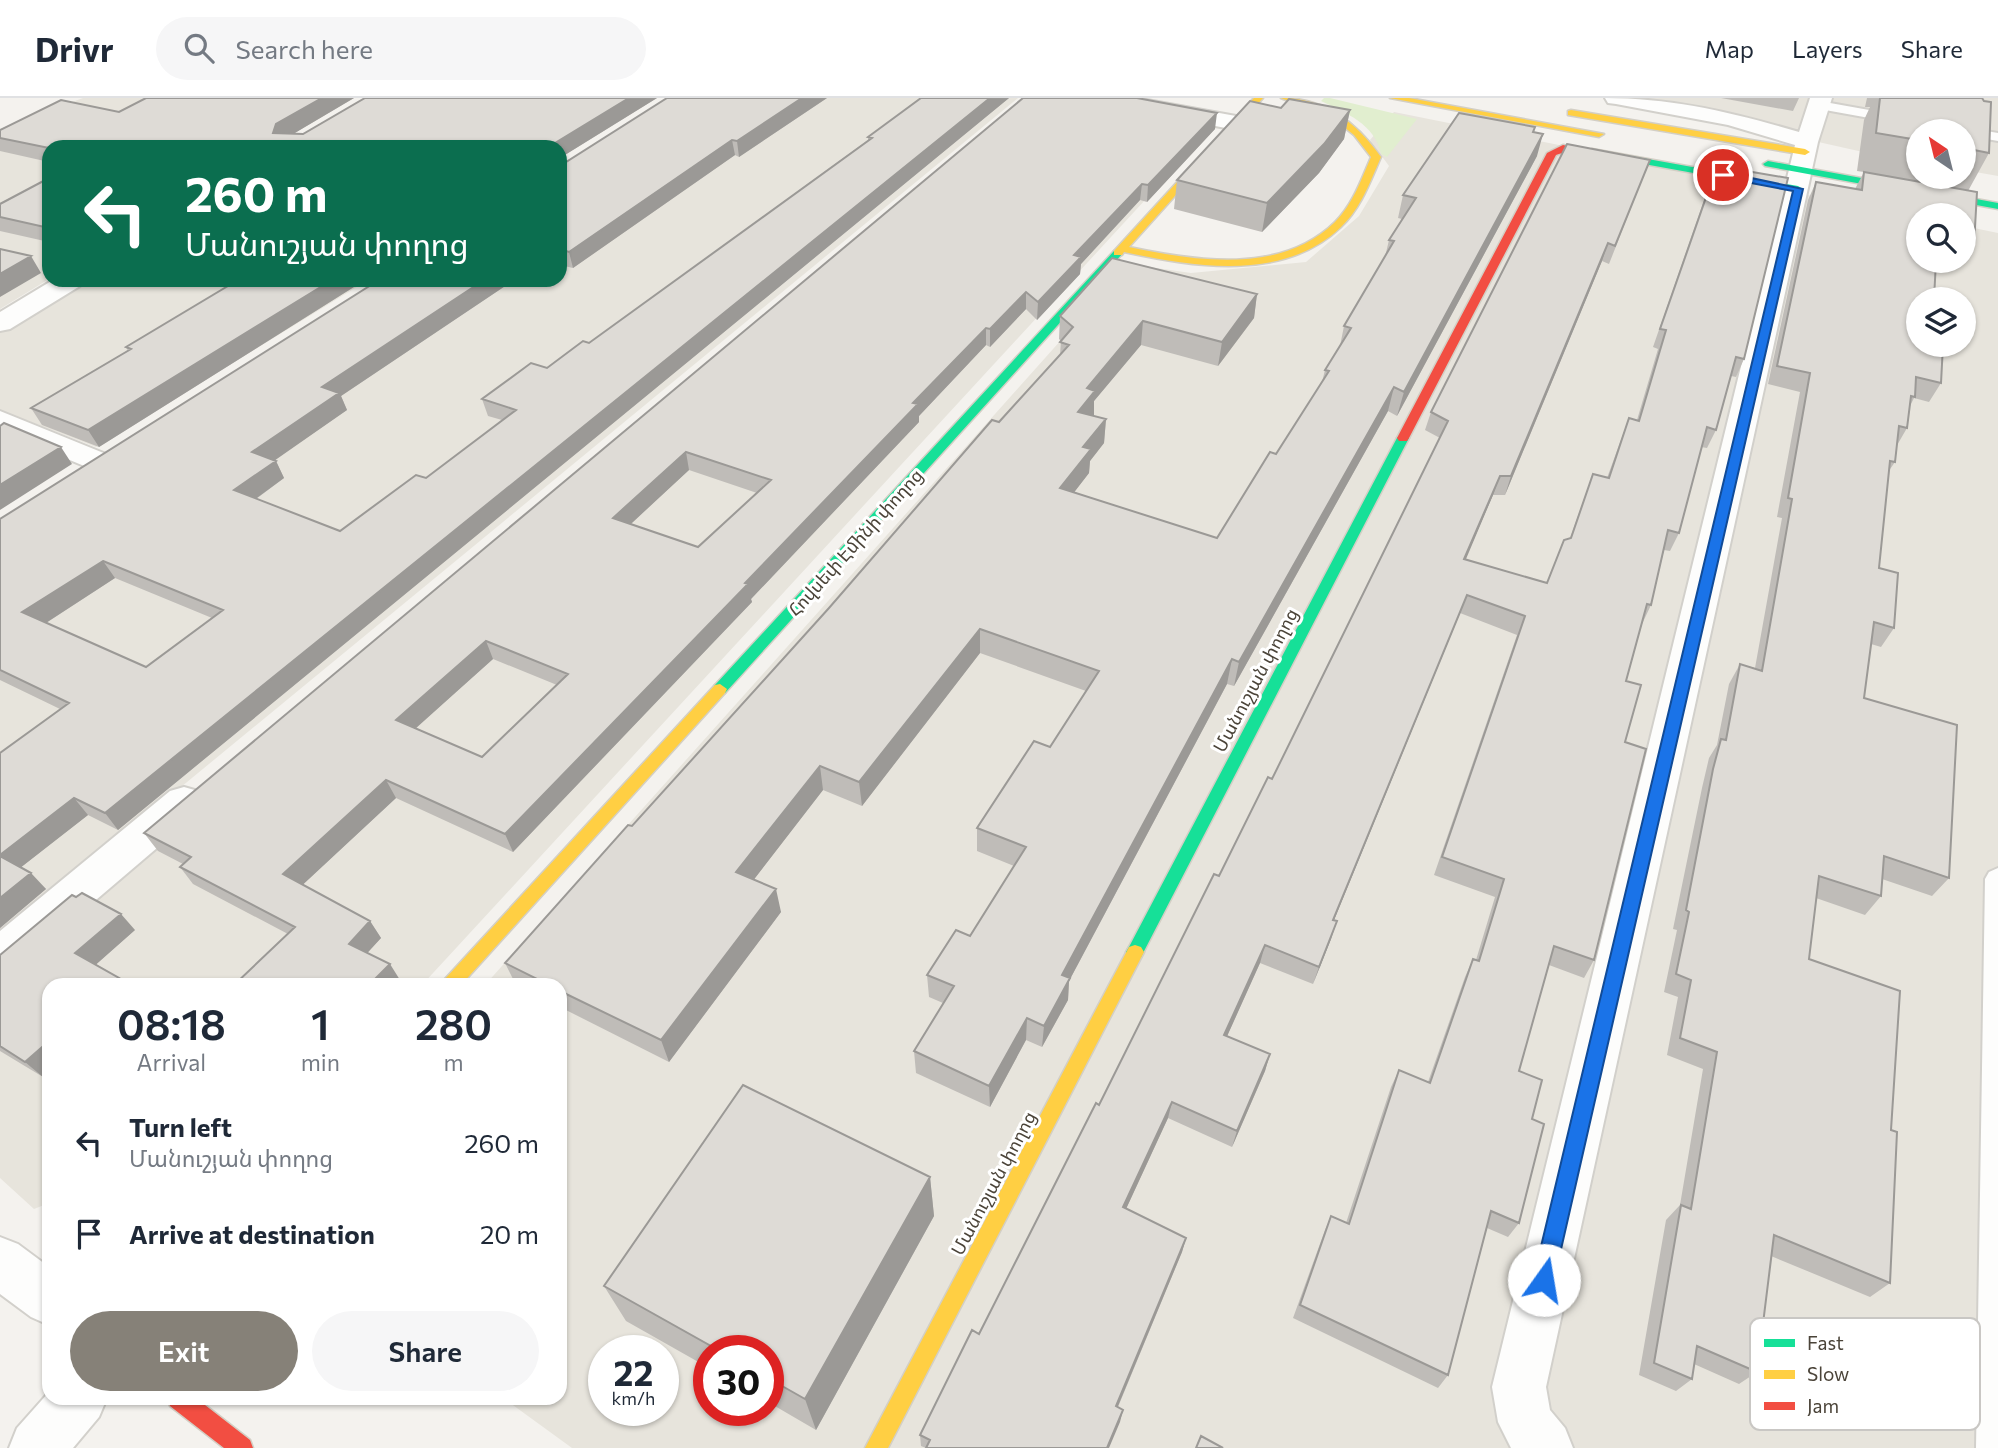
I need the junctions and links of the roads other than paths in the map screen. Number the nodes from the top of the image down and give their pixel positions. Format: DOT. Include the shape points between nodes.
graph roads {
  1 [pos="1101,98"];
  2 [pos="1259,98"];
  3 [pos="1285,98"];
  4 [pos="1394,98"];
  5 [pos="1482,98"];
  6 [pos="1616,98"];
  7 [pos="1820,102"];
  8 [pos="1239,120"];
  9 [pos="1906,120"];
  10 [pos="1976,133"];
  11 [pos="1998,137"];
  12 [pos="1639,141"];
  13 [pos="1748,160"];
  14 [pos="1807,162"];
  15 [pos="1998,206"];
  16 [pos="1123,249"];
  17 [pos="59,287"];
  18 [pos="0,323"];
  19 [pos="0,421"];
  20 [pos="100,462"];
  21 [pos="203,786"];
  22 [pos="1998,879"];
  23 [pos="0,956"];
  24 [pos="456,978"];
  25 [pos="1997,1073"];
  26 [pos="0,1262"];
  27 [pos="42,1294"];
  28 [pos="74,1405"];
  29 [pos="187,1405"];
  30 [pos="37,1448"];
  31 [pos="242,1448"];
  32 [pos="876,1448"];
  33 [pos="1545,1448"];
  34 [pos="1994,1448"];
  1 -- 8 [label="street"];
  2 -- 8 [label="street, Հովսեփ Էմինի փողոց"];
  3 -- 16 [label="street" via="1349,121 1376,157 1347,217 1310,248 1286,258 1218,266"];
  4 -- 12 [label="street"];
  5 -- 14 [label="street"];
  6 -- 14 [label="street" via="1732,120"];
  7 -- 9 [label="lane"];
  7 -- 14 [label="street"];
  8 -- 16 [label="street, Հովսեփ Էմինի փողոց"];
  10 -- 11 [label="lane"];
  13 -- 14 [label="street"];
  14 -- 15 [label="street"];
  14 -- 32 [label="street, Մանուշյան փողոց" via="1571,148 1552,153"];
  14 -- 33 [label="street" via="1519,1387 1525,1422"];
  16 -- 24 [label="street, Հովսեփ Էմինի փողոց"];
  17 -- 18 [label="street"];
  19 -- 20 [label="street"];
  21 -- 23 [label="street"];
  22 -- 25 [label="lane"];
  25 -- 34 [label="lane"];
  26 -- 27 [label="street"];
  28 -- 30 [label="street"];
  29 -- 31 [label="street"];
}
